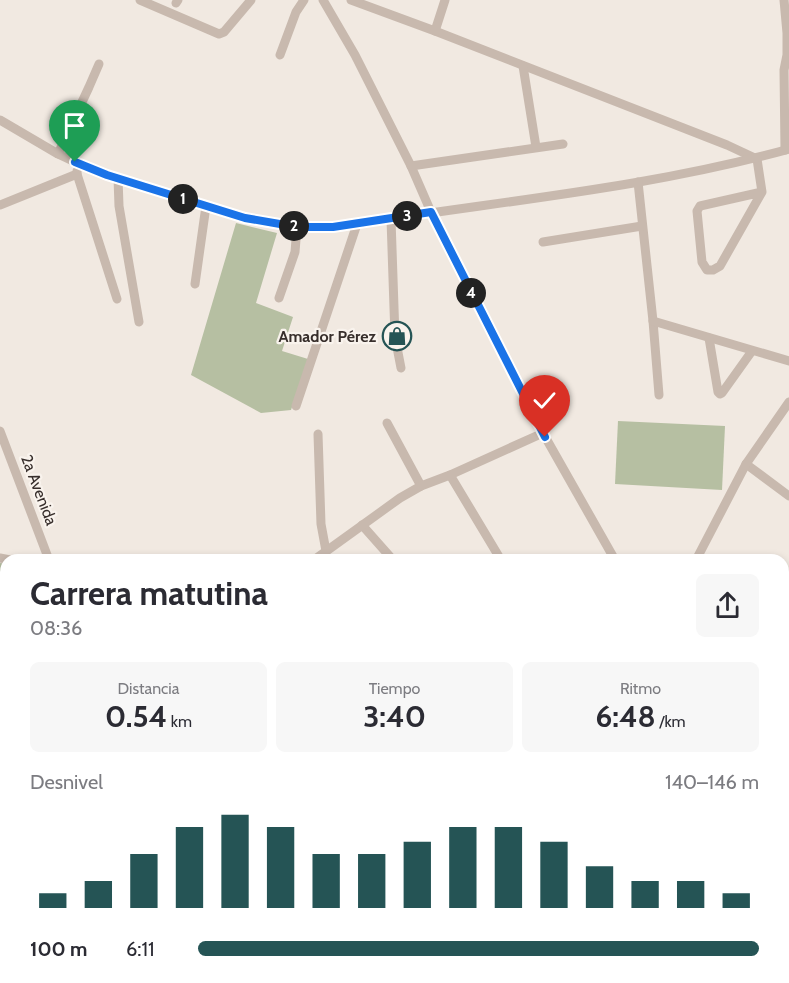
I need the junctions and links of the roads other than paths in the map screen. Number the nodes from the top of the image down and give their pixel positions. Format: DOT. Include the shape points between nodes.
graph roads {
  1 [pos="140,0"];
  2 [pos="251,0"];
  3 [pos="304,0"];
  4 [pos="323,0"];
  5 [pos="351,0"];
  6 [pos="445,0"];
  7 [pos="786,3"];
  8 [pos="435,31"];
  9 [pos="280,55"];
  10 [pos="99,64"];
  11 [pos="523,66"];
  12 [pos="0,120"];
  13 [pos="563,144"];
  14 [pos="536,147"];
  15 [pos="787,150"];
  16 [pos="58,154"];
  17 [pos="757,159"];
  18 [pos="75,162"];
  19 [pos="411,166"];
  20 [pos="77,174"];
  21 [pos="118,178"];
  22 [pos="638,182"];
  23 [pos="762,192"];
  24 [pos="0,205"];
  25 [pos="206,206"];
  26 [pos="431,212"];
  27 [pos="391,219"];
  28 [pos="357,224"];
  29 [pos="642,226"];
  30 [pos="297,227"];
  31 [pos="543,242"];
  32 [pos="195,284"];
  33 [pos="279,298"];
  34 [pos="117,299"];
  35 [pos="653,321"];
  36 [pos="139,322"];
  37 [pos="709,338"];
  38 [pos="752,351"];
  39 [pos="789,361"];
  40 [pos="400,368"];
  41 [pos="659,395"];
  42 [pos="789,402"];
  43 [pos="296,406"];
  44 [pos="387,423"];
  45 [pos="0,431"];
  46 [pos="543,433"];
  47 [pos="318,434"];
  48 [pos="746,464"];
  49 [pos="450,475"];
  50 [pos="421,486"];
  51 [pos="789,496"];
  52 [pos="362,525"];
  53 [pos="326,551"];
  54 [pos="47,554"];
  55 [pos="322,554"];
  56 [pos="388,554"];
  57 [pos="497,554"];
  58 [pos="612,554"];
  59 [pos="699,554"];
  1 -- 2 [label="street" via="219,34"];
  3 -- 9 [label="street"];
  4 -- 19 [label="street"];
  5 -- 8 [label="street"];
  6 -- 8 [label="street"];
  7 -- 15 [label="street"];
  8 -- 11 [label="street"];
  10 -- 16 [label="street"];
  11 -- 14 [label="street"];
  11 -- 17 [label="street"];
  12 -- 16 [label="street"];
  13 -- 14 [label="street"];
  14 -- 19 [label="street"];
  15 -- 17 [label="street"];
  16 -- 18 [label="street"];
  17 -- 22 [label="street"];
  17 -- 23 [label="street"];
  18 -- 20 [label="street"];
  18 -- 21 [label="street"];
  19 -- 26 [label="street"];
  20 -- 24 [label="street"];
  20 -- 34 [label="street"];
  21 -- 25 [label="street"];
  21 -- 36 [label="street" via="119,206"];
  22 -- 26 [label="street"];
  22 -- 29 [label="street"];
  23 -- 23 [label="street" via="720,266 707,270 702,262 698,207"];
  25 -- 30 [label="street"];
  25 -- 32 [label="street"];
  26 -- 27 [label="street"];
  26 -- 46 [label="street"];
  27 -- 28 [label="street"];
  27 -- 40 [label="street" via="395,337"];
  28 -- 30 [label="street"];
  28 -- 43 [label="street"];
  29 -- 31 [label="street"];
  29 -- 35 [label="street"];
  30 -- 33 [label="street" via="295,252"];
  35 -- 37 [label="street"];
  35 -- 41 [label="street"];
  37 -- 38 [label="street"];
  37 -- 38 [label="street" via="720,393"];
  38 -- 39 [label="street"];
  42 -- 48 [label="street"];
  44 -- 50 [label="street"];
  45 -- 54 [label="street, 2a Avenida"];
  46 -- 49 [label="street"];
  46 -- 58 [label="street"];
  47 -- 53 [label="street" via="321,524"];
  48 -- 51 [label="street"];
  48 -- 59 [label="street"];
  49 -- 50 [label="street"];
  49 -- 57 [label="street"];
  50 -- 52 [label="street"];
  52 -- 53 [label="street"];
  52 -- 56 [label="street"];
  53 -- 55 [label="street"];
}
